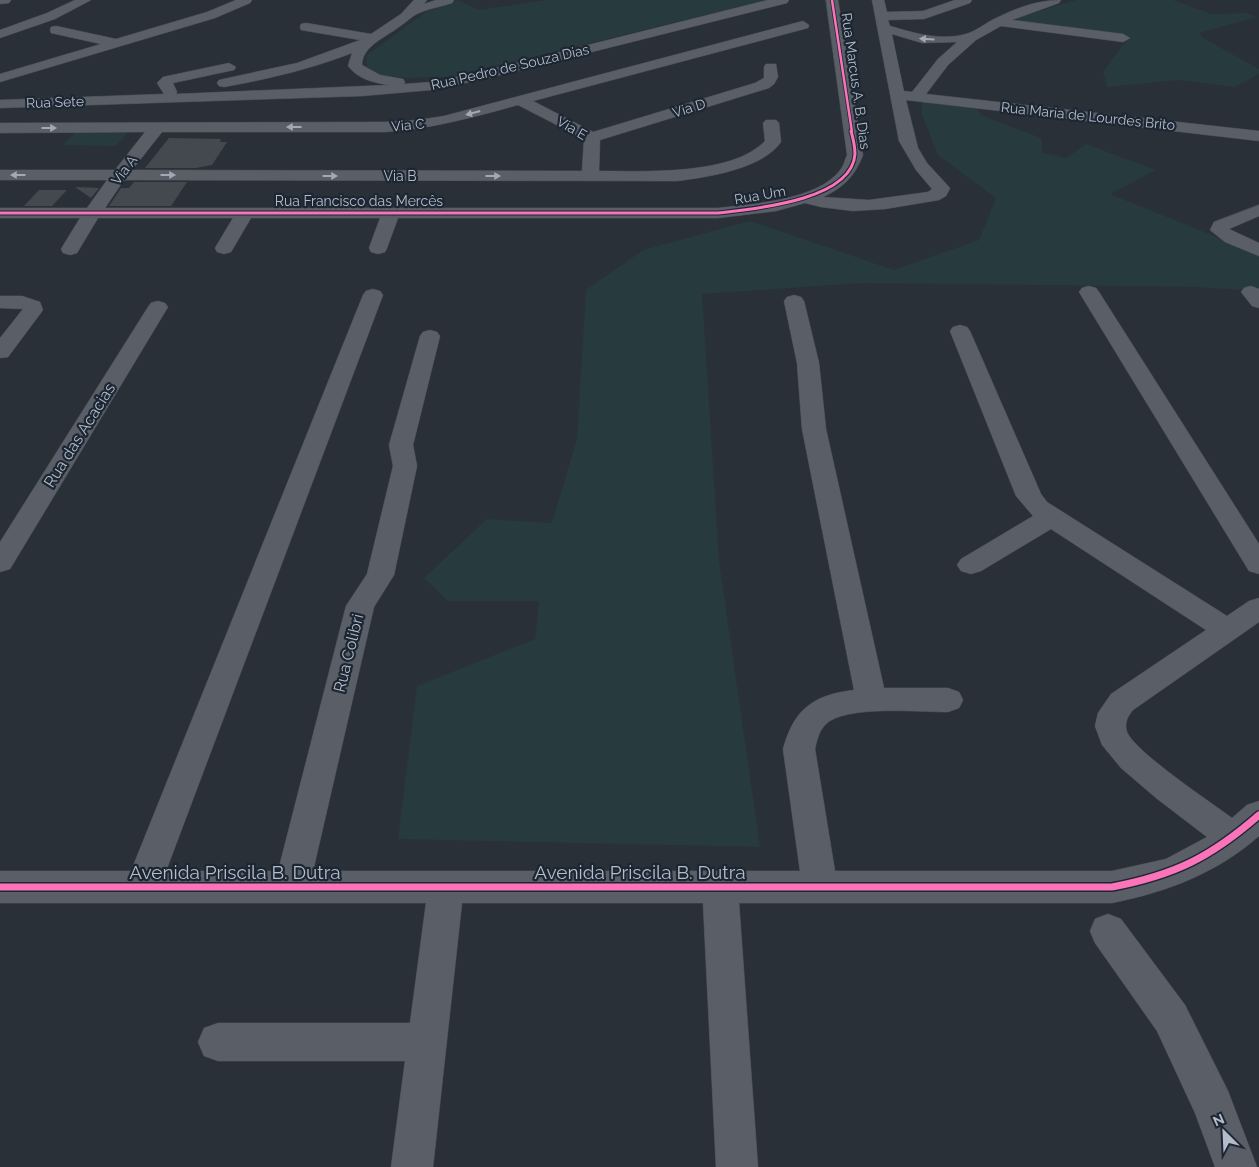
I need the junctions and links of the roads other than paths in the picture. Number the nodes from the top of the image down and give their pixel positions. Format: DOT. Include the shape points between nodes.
graph roads {
  1 [pos="0,0"];
  2 [pos="5,0"];
  3 [pos="58,0"];
  4 [pos="85,0"];
  5 [pos="246,0"];
  6 [pos="448,0"];
  7 [pos="878,0"];
  8 [pos="966,0"];
  9 [pos="1055,0"];
  10 [pos="790,3"];
  11 [pos="417,6"];
  12 [pos="829,9"];
  13 [pos="28,14"];
  14 [pos="882,22"];
  15 [pos="998,22"];
  16 [pos="803,26"];
  17 [pos="306,27"];
  18 [pos="56,30"];
  19 [pos="0,34"];
  20 [pos="971,36"];
  21 [pos="374,38"];
  22 [pos="1123,38"];
  23 [pos="118,43"];
  24 [pos="229,67"];
  25 [pos="771,67"];
  26 [pos="0,78"];
  27 [pos="459,81"];
  28 [pos="170,92"];
  29 [pos="897,95"];
  30 [pos="916,97"];
  31 [pos="111,100"];
  32 [pos="520,100"];
  33 [pos="0,104"];
  34 [pos="771,123"];
  35 [pos="0,128"];
  36 [pos="157,128"];
  37 [pos="1259,136"];
  38 [pos="592,137"];
  39 [pos="0,175"];
  40 [pos="96,175"];
  41 [pos="119,175"];
  42 [pos="590,176"];
  43 [pos="805,198"];
  44 [pos="1259,210"];
  45 [pos="0,213"];
  46 [pos="66,213"];
  47 [pos="92,213"];
  48 [pos="245,213"];
  49 [pos="391,213"];
  50 [pos="718,213"];
  51 [pos="70,248"];
  52 [pos="224,248"];
  53 [pos="378,248"];
  54 [pos="1259,250"];
  55 [pos="1090,292"];
  56 [pos="372,294"];
  57 [pos="794,301"];
  58 [pos="0,302"];
  59 [pos="158,307"];
  60 [pos="960,331"];
  61 [pos="430,336"];
  62 [pos="0,352"];
  63 [pos="1051,517"];
  64 [pos="0,563"];
  65 [pos="971,565"];
  66 [pos="1259,565"];
  67 [pos="1259,608"];
  68 [pos="1227,630"];
  69 [pos="870,700"];
  70 [pos="948,700"];
  71 [pos="1259,815"];
  72 [pos="1234,838"];
  73 [pos="820,886"];
  74 [pos="0,887"];
  75 [pos="142,887"];
  76 [pos="291,888"];
  77 [pos="446,888"];
  78 [pos="720,888"];
  79 [pos="1108,931"];
  80 [pos="218,1042"];
  81 [pos="427,1042"];
  82 [pos="412,1167"];
  83 [pos="737,1167"];
  84 [pos="1236,1167"];
  1 -- 2 [label="street"];
  3 -- 13 [label="street"];
  4 -- 19 [label="street"];
  5 -- 23 [label="street" via="210,15"];
  6 -- 11 [label="street"];
  7 -- 14 [label="street"];
  8 -- 14 [label="street" via="924,15"];
  9 -- 15 [label="street"];
  10 -- 27 [label="street, Rua Pedro de Souza Dias" via="745,9"];
  11 -- 21 [label="street"];
  12 -- 43 [label="street, Rua Marcus A. B. Dias" via="854,163 838,182"];
  20 -- 14 [label="street, one-way" via="922,39 908,36"];
  14 -- 29 [label="street"];
  15 -- 20 [label="street"];
  15 -- 22 [label="street"];
  16 -- 32 [label="street, Via C"];
  17 -- 21 [label="street"];
  18 -- 23 [label="street"];
  20 -- 30 [label="street" via="943,62"];
  21 -- 27 [label="street" via="354,60 361,73 415,83"];
  21 -- 28 [label="street" via="329,56 266,74"];
  23 -- 26 [label="street"];
  24 -- 28 [label="street" via="168,80 164,83"];
  25 -- 38 [label="street, Via D" via="773,77 760,86"];
  27 -- 31 [label="street, Rua Pedro de Souza Dias" via="370,92"];
  28 -- 31 [label="street"];
  29 -- 30 [label="street, Rua Maria de Lourdes Brito"];
  29 -- 43 [label="street" via="906,141 925,174 941,188 940,192 869,206 839,206"];
  30 -- 37 [label="street, Rua Maria de Lourdes Brito"];
  31 -- 33 [label="street, Rua Sete"];
  32 -- 36 [label="street, Via C, one-way" via="445,120 400,127"];
  32 -- 38 [label="street, Via E"];
  34 -- 42 [label="street, Via B" via="773,142 766,151 710,171 678,176"];
  35 -- 36 [label="street, Via C, one-way"];
  36 -- 41 [label="street, Via A"];
  38 -- 42 [label="street, Via E"];
  40 -- 39 [label="street, Via B, one-way"];
  40 -- 41 [label="street, Via B"];
  40 -- 46 [label="street"];
  41 -- 42 [label="street, Via B, one-way"];
  41 -- 47 [label="street, Via A"];
  43 -- 50 [label="street, Rua Um"];
  44 -- 54 [label="street" via="1220,226 1219,230"];
  45 -- 46 [label="street, Rua Francisco das Mercês"];
  46 -- 47 [label="street, Rua Francisco das Mercês"];
  47 -- 48 [label="street, Rua Francisco das Mercês"];
  47 -- 51 [label="street, Via A"];
  48 -- 49 [label="street, Rua Francisco das Mercês"];
  48 -- 52 [label="street"];
  49 -- 50 [label="street, Rua Francisco das Mercês"];
  49 -- 53 [label="street"];
  55 -- 66 [label="street"];
  56 -- 75 [label="street"];
  57 -- 69 [label="street" via="808,363 814,429"];
  58 -- 62 [label="street" via="22,302 33,306"];
  59 -- 64 [label="street, Rua das Acacias"];
  60 -- 63 [label="street" via="1029,496"];
  61 -- 76 [label="street, Rua Colibri" via="401,445 405,466 380,575 360,606"];
  63 -- 65 [label="street"];
  63 -- 68 [label="street"];
  67 -- 68 [label="street"];
  68 -- 72 [label="street" via="1122,702 1114,711 1110,724 1113,738 1135,762"];
  69 -- 70 [label="street"];
  69 -- 73 [label="street" via="848,701 828,708 812,718 802,732 799,750"];
  71 -- 72 [label="street, Avenida Priscila B. Dutra"];
  72 -- 73 [label="street, Avenida Priscila B. Dutra" via="1208,856 1178,870 1148,881 1112,887"];
  73 -- 78 [label="street, Avenida Priscila B. Dutra"];
  74 -- 75 [label="street, Avenida Priscila B. Dutra"];
  75 -- 76 [label="street, Avenida Priscila B. Dutra"];
  76 -- 77 [label="street, Avenida Priscila B. Dutra"];
  77 -- 78 [label="street, Avenida Priscila B. Dutra"];
  77 -- 81 [label="street"];
  78 -- 83 [label="street"];
  79 -- 84 [label="street" via="1171,1018 1213,1106"];
  80 -- 81 [label="street"];
  81 -- 82 [label="street"];
}
